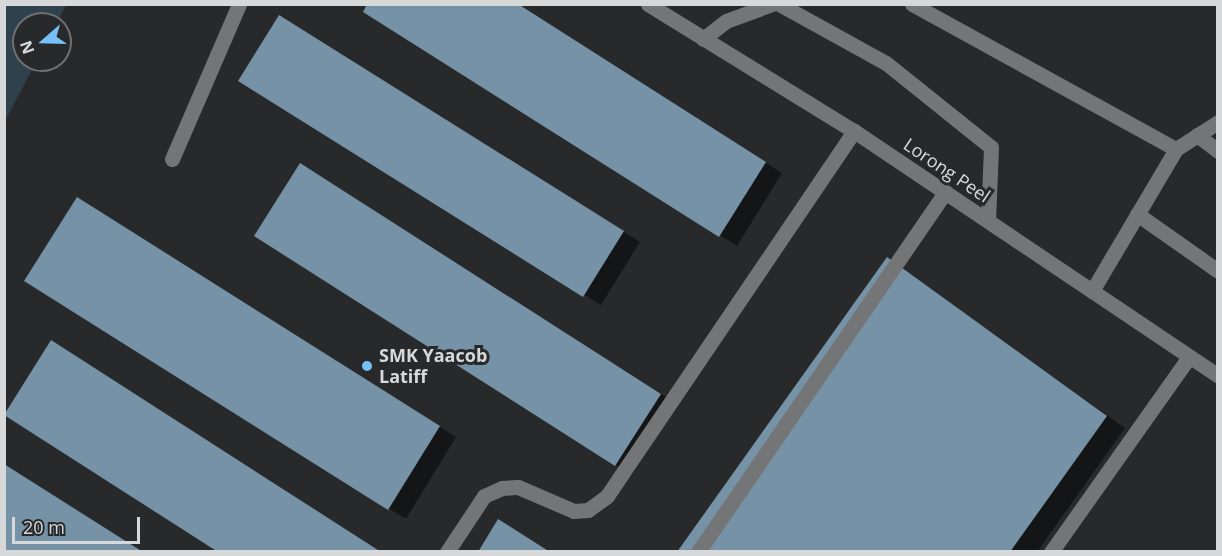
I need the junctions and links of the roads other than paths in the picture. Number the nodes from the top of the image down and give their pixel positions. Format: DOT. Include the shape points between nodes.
graph roads {
  1 [pos="239,4"];
  2 [pos="648,4"];
  3 [pos="772,4"];
  4 [pos="779,4"];
  5 [pos="912,4"];
  6 [pos="703,39"];
  7 [pos="1218,122"];
  8 [pos="854,130"];
  9 [pos="1197,135"];
  10 [pos="1176,149"];
  11 [pos="1218,151"];
  12 [pos="172,159"];
  13 [pos="945,192"];
  14 [pos="1137,214"];
  15 [pos="988,221"];
  16 [pos="1218,272"];
  17 [pos="1092,291"];
  18 [pos="1189,357"];
  19 [pos="1218,376"];
  20 [pos="447,552"];
  21 [pos="698,552"];
  22 [pos="1051,552"];
  1 -- 12 [label="street"];
  2 -- 6 [label="street, Lorong Peel"];
  3 -- 6 [label="street" via="726,21"];
  4 -- 15 [label="street" via="886,63 991,147"];
  5 -- 10 [label="street"];
  6 -- 8 [label="street, Lorong Peel"];
  7 -- 9 [label="street"];
  8 -- 13 [label="street, Lorong Peel"];
  8 -- 20 [label="street" via="607,496 588,510 574,511 518,487 502,488 484,496"];
  9 -- 10 [label="street"];
  9 -- 11 [label="street"];
  10 -- 14 [label="street"];
  13 -- 15 [label="street, Lorong Peel"];
  13 -- 21 [label="street"];
  14 -- 16 [label="street"];
  14 -- 17 [label="street"];
  15 -- 17 [label="street, Lorong Peel"];
  17 -- 18 [label="street, Lorong Peel"];
  18 -- 19 [label="street, Lorong Peel"];
  18 -- 22 [label="street"];
}
